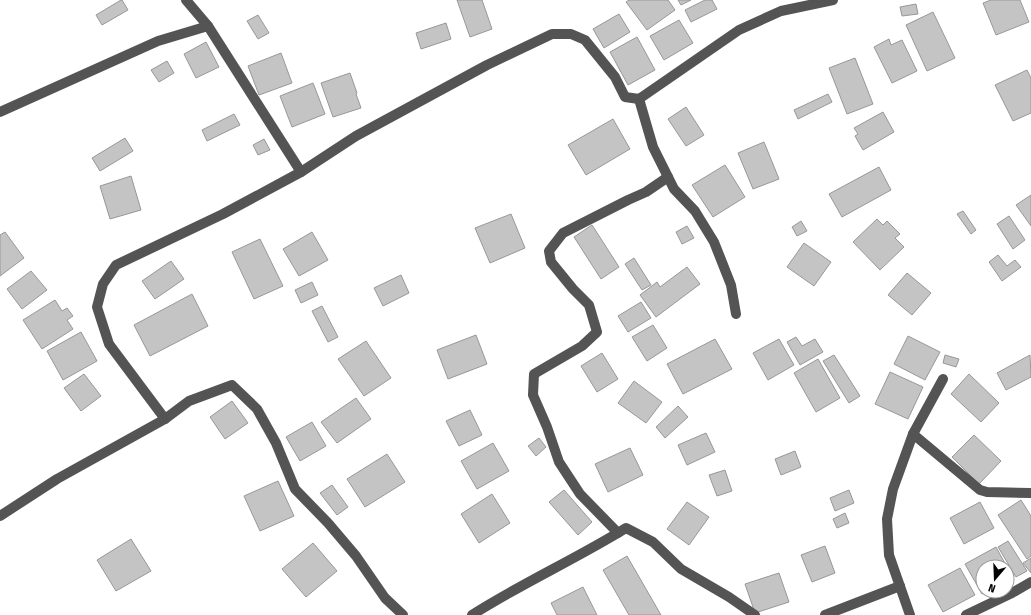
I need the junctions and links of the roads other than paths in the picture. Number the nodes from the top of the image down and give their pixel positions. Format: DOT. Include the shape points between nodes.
graph roads {
  1 [pos="186,0"];
  2 [pos="833,0"];
  3 [pos="208,26"];
  4 [pos="639,99"];
  5 [pos="0,112"];
  6 [pos="301,172"];
  7 [pos="668,177"];
  8 [pos="736,314"];
  9 [pos="943,379"];
  10 [pos="165,419"];
  11 [pos="913,434"];
  12 [pos="1031,493"];
  13 [pos="0,516"];
  14 [pos="618,533"];
  15 [pos="1031,582"];
  16 [pos="900,586"];
  17 [pos="404,615"];
  18 [pos="472,615"];
  19 [pos="755,615"];
  20 [pos="825,615"];
  21 [pos="910,615"];
  22 [pos="966,615"];
  1 -- 3 [label="street"];
  2 -- 4 [label="street" via="781,11 739,30"];
  3 -- 5 [label="street" via="158,41"];
  3 -- 6 [label="street"];
  4 -- 6 [label="street" via="625,96 615,77 585,40 571,34 552,34 487,65 356,136"];
  4 -- 7 [label="street" via="653,147"];
  6 -- 10 [label="street" via="222,214 116,265 103,284 97,307 109,344"];
  7 -- 8 [label="street" via="674,189 695,210 714,242 731,285"];
  7 -- 14 [label="street" via="646,192 564,234 549,251 551,262 589,305 596,332 582,346 534,374 532,395 559,462 580,494"];
  9 -- 11 [label="street"];
  10 -- 13 [label="street" via="56,479"];
  10 -- 17 [label="street" via="189,401 232,385 257,409 276,444 295,489 356,556 385,598"];
  11 -- 12 [label="street" via="980,490"];
  11 -- 16 [label="street" via="893,489 887,519 889,555"];
  14 -- 18 [label="street"];
  14 -- 19 [label="street" via="626,528 653,542 681,569"];
  15 -- 22 [label="street"];
  16 -- 20 [label="street"];
  16 -- 21 [label="street"];
}
